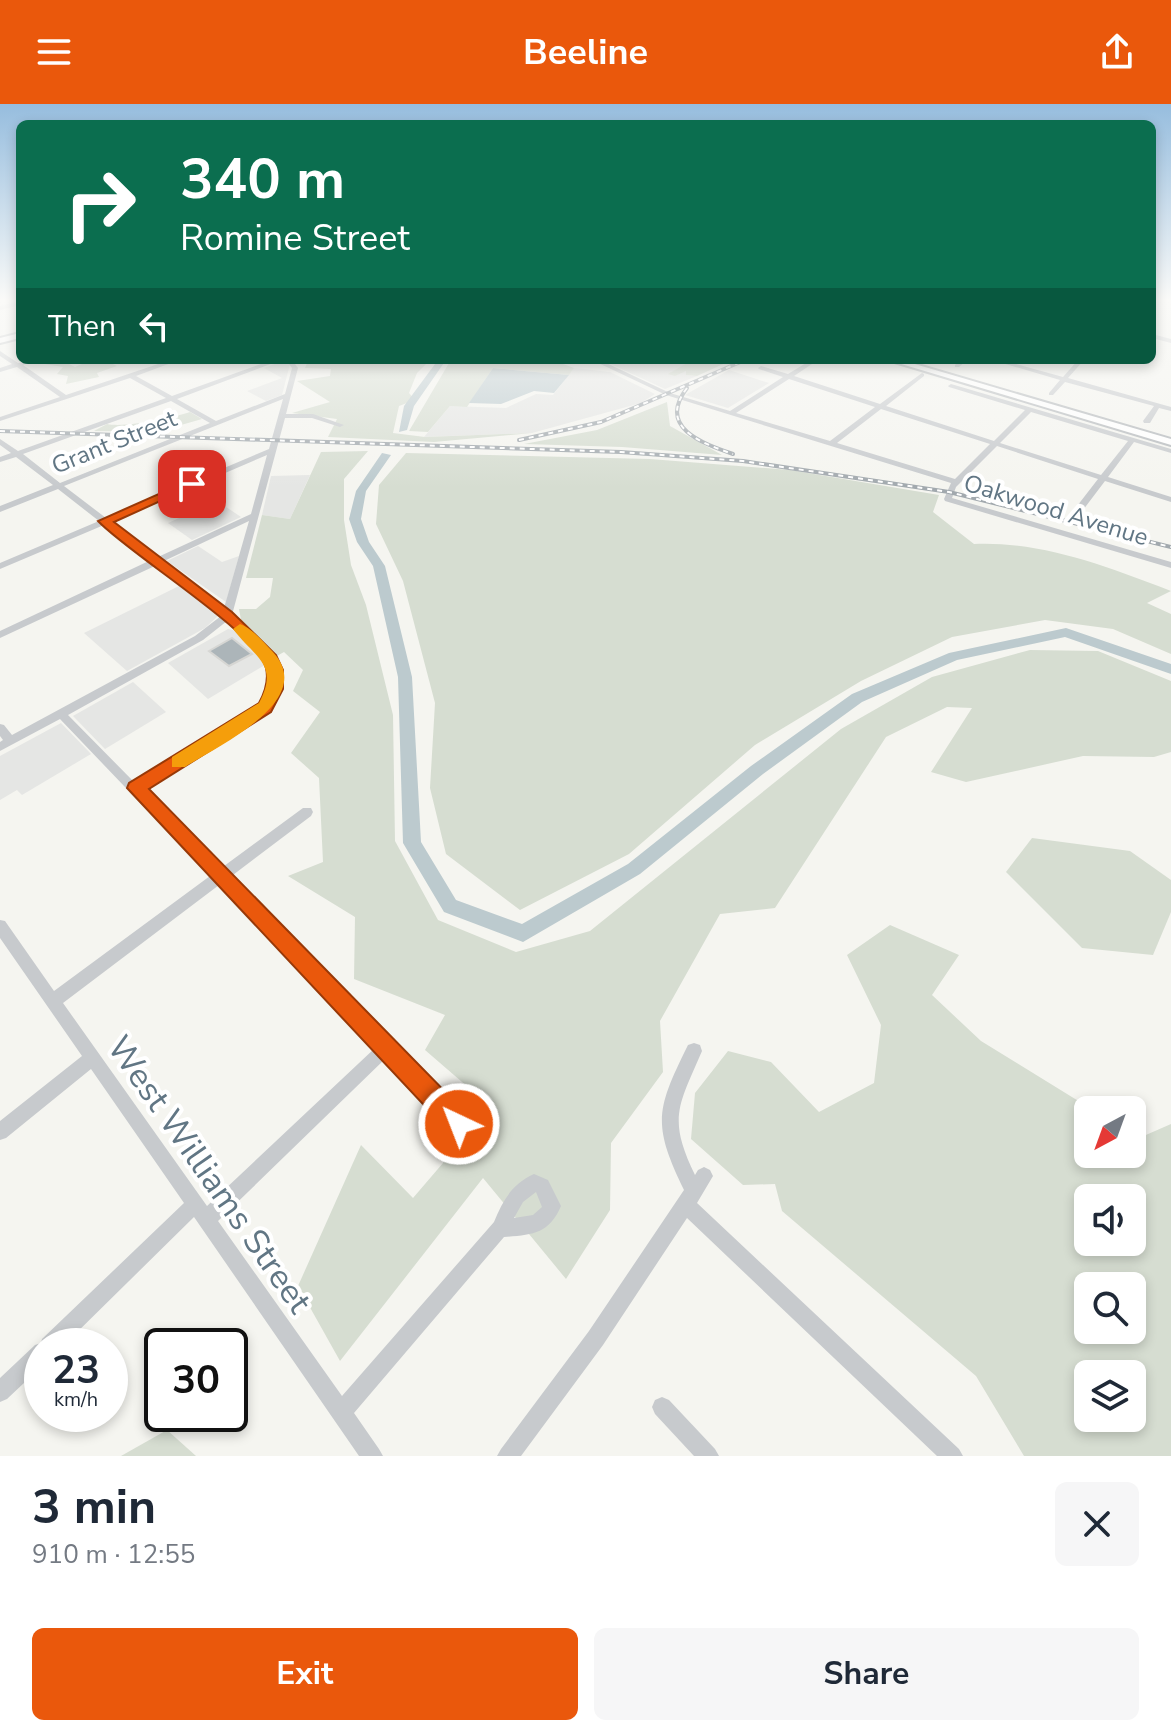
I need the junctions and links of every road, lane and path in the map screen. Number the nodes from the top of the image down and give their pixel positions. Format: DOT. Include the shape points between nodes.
graph roads {
  1 [pos="21,364"];
  2 [pos="164,364"];
  3 [pos="267,364"];
  4 [pos="291,364"];
  5 [pos="603,364"];
  6 [pos="808,364"];
  7 [pos="904,364"];
  8 [pos="909,364"];
  9 [pos="919,364"];
  10 [pos="962,364"];
  11 [pos="1010,364"];
  12 [pos="1077,364"];
  13 [pos="18,365"];
  14 [pos="761,368"];
  15 [pos="0,370"];
  16 [pos="130,375"];
  17 [pos="922,375"];
  18 [pos="787,377"];
  19 [pos="1063,378"];
  20 [pos="987,381"];
  21 [pos="972,382"];
  22 [pos="951,386"];
  23 [pos="1051,394"];
  24 [pos="287,395"];
  25 [pos="65,397"];
  26 [pos="171,398"];
  27 [pos="1158,405"];
  28 [pos="881,407"];
  29 [pos="1030,409"];
  30 [pos="1171,409"];
  31 [pos="731,413"];
  32 [pos="282,416"];
  33 [pos="0,419"];
  34 [pos="215,423"];
  35 [pos="1145,424"];
  36 [pos="340,425"];
  37 [pos="1171,439"];
  38 [pos="1132,440"];
  39 [pos="0,441"];
  40 [pos="831,444"];
  41 [pos="997,444"];
  42 [pos="273,450"];
  43 [pos="1171,451"];
  44 [pos="17,454"];
  45 [pos="0,460"];
  46 [pos="1102,478"];
  47 [pos="957,482"];
  48 [pos="58,486"];
  49 [pos="1171,500"];
  50 [pos="0,509"];
  51 [pos="1077,512"];
  52 [pos="255,515"];
  53 [pos="105,521"];
  54 [pos="158,561"];
  55 [pos="1171,565"];
  56 [pos="0,566"];
  57 [pos="227,616"];
  58 [pos="0,635"];
  59 [pos="61,714"];
  60 [pos="0,728"];
  61 [pos="6,744"];
  62 [pos="136,788"];
  63 [pos="307,812"];
  64 [pos="221,877"];
  65 [pos="3,936"];
  66 [pos="53,1001"];
  67 [pos="387,1047"];
  68 [pos="694,1051"];
  69 [pos="92,1058"];
  70 [pos="459,1124"];
  71 [pos="0,1132"];
  72 [pos="695,1191"];
  73 [pos="201,1211"];
  74 [pos="500,1228"];
  75 [pos="69,1328"];
  76 [pos="24,1369"];
  77 [pos="0,1392"];
  78 [pos="662,1407"];
  79 [pos="341,1412"];
  80 [pos="372,1456"];
  81 [pos="508,1456"];
  82 [pos="708,1456"];
  83 [pos="952,1456"];
  1 -- 13 [label="street"];
  2 -- 16 [label="street"];
  3 -- 26 [label="street"];
  4 -- 24 [label="street"];
  5 -- 31 [label="street, Oakwood Avenue" via="652,388"];
  6 -- 18 [label="street"];
  7 -- 17 [label="main road"];
  8 -- 21 [label="main road"];
  9 -- 20 [label="main road"];
  10 -- 20 [label="main road"];
  11 -- 19 [label="street"];
  12 -- 19 [label="street"];
  13 -- 15 [label="street"];
  13 -- 25 [label="street"];
  14 -- 18 [label="street"];
  16 -- 25 [label="street"];
  16 -- 26 [label="street"];
  17 -- 21 [label="main road"];
  17 -- 28 [label="street"];
  18 -- 28 [label="street"];
  18 -- 31 [label="street"];
  19 -- 23 [label="street"];
  19 -- 27 [label="street"];
  20 -- 35 [label="main road"];
  21 -- 37 [label="main road"];
  22 -- 29 [label="street"];
  24 -- 32 [label="street"];
  24 -- 34 [label="street, Grant Street"];
  25 -- 33 [label="street"];
  26 -- 34 [label="street"];
  26 -- 44 [label="street"];
  27 -- 30 [label="street"];
  27 -- 35 [label="street"];
  28 -- 40 [label="street"];
  28 -- 41 [label="street"];
  29 -- 38 [label="street"];
  29 -- 41 [label="street"];
  31 -- 40 [label="street, Oakwood Avenue"];
  32 -- 36 [label="street" via="313,416"];
  32 -- 42 [label="street"];
  34 -- 48 [label="street, Grant Street"];
  35 -- 37 [label="main road"];
  38 -- 43 [label="street"];
  38 -- 46 [label="street"];
  39 -- 44 [label="street"];
  40 -- 47 [label="street, Oakwood Avenue"];
  41 -- 46 [label="street"];
  41 -- 47 [label="street"];
  42 -- 52 [label="street"];
  42 -- 53 [label="street"];
  44 -- 45 [label="street"];
  44 -- 48 [label="street"];
  46 -- 49 [label="street"];
  46 -- 51 [label="street"];
  47 -- 55 [label="street, Oakwood Avenue" via="948,499 955,504"];
  48 -- 50 [label="street, Grant Street"];
  48 -- 53 [label="street"];
  52 -- 54 [label="street"];
  52 -- 57 [label="street"];
  53 -- 54 [label="street"];
  53 -- 56 [label="street"];
  54 -- 57 [label="street"];
  54 -- 58 [label="street"];
  57 -- 59 [label="street" via="199,638"];
  57 -- 62 [label="street" via="275,670 275,689 265,708"];
  59 -- 61 [label="street"];
  59 -- 62 [label="street"];
  60 -- 61 [label="street"];
  62 -- 64 [label="street"];
  63 -- 64 [label="street"];
  64 -- 66 [label="street"];
  64 -- 67 [label="street"];
  65 -- 66 [label="street, West Williams Street"];
  66 -- 69 [label="street, West Williams Street"];
  67 -- 70 [label="street"];
  67 -- 73 [label="street"];
  68 -- 72 [label="street" via="666,1114 673,1149"];
  69 -- 71 [label="street"];
  69 -- 73 [label="street, West Williams Street"];
  72 -- 81 [label="street"];
  72 -- 83 [label="street"];
  73 -- 75 [label="street"];
  73 -- 79 [label="street, West Williams Street"];
  74 -- 79 [label="street"];
  76 -- 77 [label="street"];
  78 -- 82 [label="street"];
  79 -- 80 [label="street, West Williams Street"];
}
